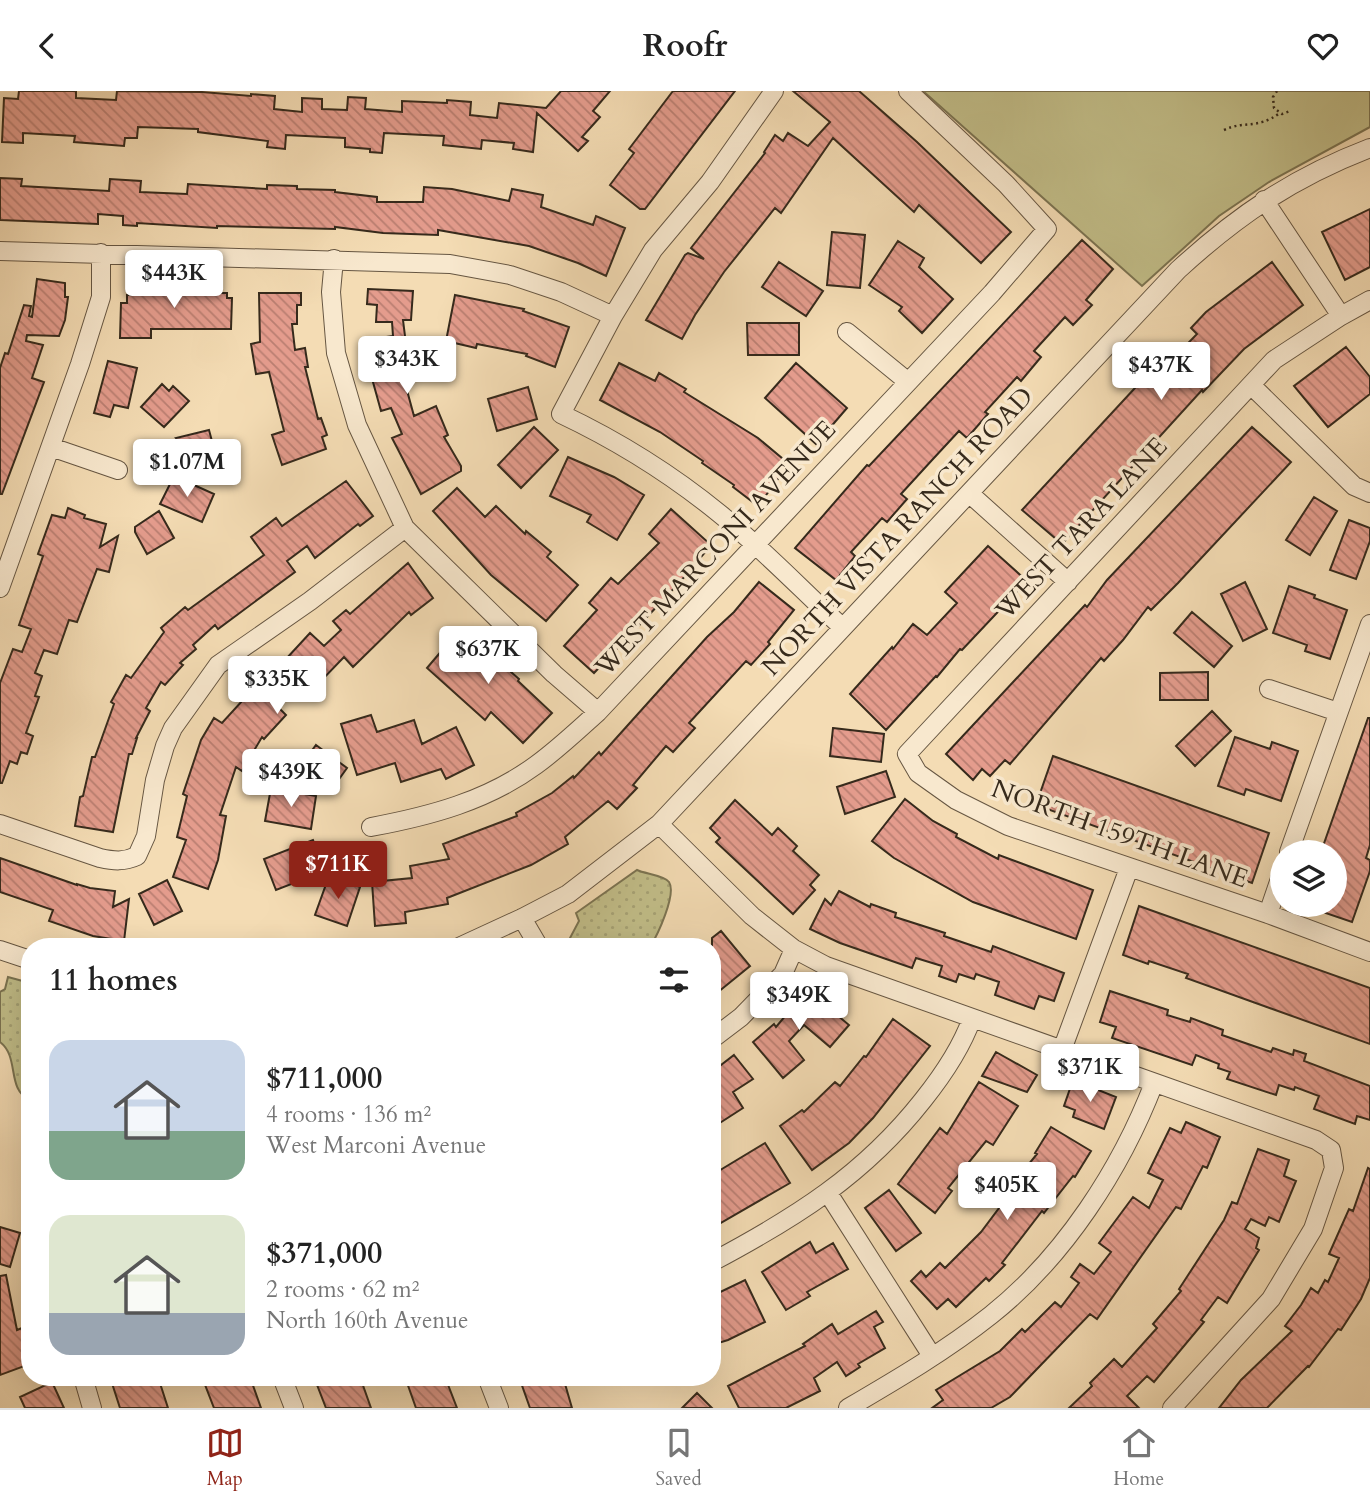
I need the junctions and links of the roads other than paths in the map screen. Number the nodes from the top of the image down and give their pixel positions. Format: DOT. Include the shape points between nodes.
graph roads {
  1 [pos="774,91"];
  2 [pos="908,91"];
  3 [pos="1370,148"];
  4 [pos="1264,200"];
  5 [pos="0,251"];
  6 [pos="101,253"];
  7 [pos="334,259"];
  8 [pos="1370,300"];
  9 [pos="613,316"];
  10 [pos="1341,316"];
  11 [pos="847,332"];
  12 [pos="907,381"];
  13 [pos="1252,386"];
  14 [pos="51,447"];
  15 [pos="118,471"];
  16 [pos="1370,492"];
  17 [pos="970,495"];
  18 [pos="405,528"];
  19 [pos="754,544"];
  20 [pos="1068,582"];
  21 [pos="0,588"];
  22 [pos="1370,624"];
  23 [pos="842,627"];
  24 [pos="1269,689"];
  25 [pos="598,712"];
  26 [pos="1338,712"];
  27 [pos="907,754"];
  28 [pos="0,824"];
  29 [pos="659,824"];
  30 [pos="371,827"];
  31 [pos="1293,840"];
  32 [pos="1129,868"];
  33 [pos="1270,907"];
  34 [pos="1268,913"];
  35 [pos="523,918"];
  36 [pos="479,938"];
  37 [pos="534,938"];
  38 [pos="794,949"];
  39 [pos="0,950"];
  40 [pos="1370,952"];
  41 [pos="21,957"];
  42 [pos="972,1018"];
  43 [pos="721,1032"];
  44 [pos="1062,1050"];
  45 [pos="1154,1083"];
  46 [pos="828,1193"];
  47 [pos="721,1257"];
  48 [pos="932,1356"];
  49 [pos="86,1386"];
  50 [pos="285,1386"];
  51 [pos="490,1386"];
  52 [pos="92,1408"];
  53 [pos="294,1408"];
  54 [pos="499,1408"];
  55 [pos="848,1408"];
  56 [pos="1172,1408"];
  1 -- 9 [label="street" via="710,182 653,250"];
  2 -- 12 [label="street, WEST MARCONI AVENUE" via="1047,229"];
  3 -- 4 [label="street, NORTH VISTA RANCH ROAD"];
  4 -- 10 [label="street"];
  4 -- 17 [label="street, NORTH VISTA RANCH ROAD" via="1178,270"];
  5 -- 6 [label="street"];
  6 -- 7 [label="street"];
  6 -- 14 [label="street" via="101,297"];
  7 -- 9 [label="street" via="450,264 498,273 561,292"];
  7 -- 18 [label="street" via="331,292 336,353 357,425"];
  8 -- 10 [label="street, WEST TARA LANE"];
  9 -- 19 [label="street" via="561,414 654,465"];
  10 -- 13 [label="street, WEST TARA LANE" via="1274,360"];
  11 -- 12 [label="street"];
  12 -- 19 [label="street, WEST MARCONI AVENUE"];
  13 -- 16 [label="street" via="1354,485"];
  13 -- 20 [label="street, WEST TARA LANE"];
  14 -- 15 [label="street"];
  14 -- 21 [label="street"];
  17 -- 20 [label="street"];
  17 -- 23 [label="street, NORTH VISTA RANCH ROAD"];
  18 -- 25 [label="street"];
  18 -- 28 [label="street" via="218,665 165,746 146,836 137,856 116,861 100,858"];
  19 -- 23 [label="street"];
  19 -- 25 [label="street, WEST MARCONI AVENUE"];
  20 -- 27 [label="street, WEST TARA LANE"];
  22 -- 26 [label="street"];
  23 -- 29 [label="street, NORTH VISTA RANCH ROAD"];
  24 -- 26 [label="street"];
  25 -- 30 [label="street, WEST MARCONI AVENUE" via="537,764 488,793 435,814"];
  26 -- 31 [label="street"];
  27 -- 32 [label="street, NORTH 159TH LANE" via="918,773 956,800 1008,826"];
  29 -- 35 [label="street, NORTH VISTA RANCH ROAD" via="568,894"];
  29 -- 38 [label="street" via="752,916"];
  32 -- 34 [label="street, NORTH 159TH LANE"];
  32 -- 44 [label="street"];
  33 -- 34 [label="street"];
  34 -- 40 [label="street, NORTH 159TH LANE"];
  35 -- 36 [label="street, NORTH VISTA RANCH ROAD"];
  35 -- 37 [label="street"];
  38 -- 42 [label="street" via="826,966"];
  38 -- 43 [label="street" via="783,974"];
  39 -- 41 [label="street"];
  42 -- 44 [label="street"];
  42 -- 46 [label="street" via="964,1042 899,1131"];
  44 -- 45 [label="street"];
  45 -- 48 [label="street" via="1100,1193 1045,1264 992,1315"];
  45 -- 56 [label="street" via="1316,1140 1331,1150 1334,1167 1313,1229 1271,1299"];
  46 -- 47 [label="street"];
  46 -- 48 [label="street"];
  48 -- 55 [label="street"];
  49 -- 52 [label="street"];
  50 -- 53 [label="street"];
  51 -- 54 [label="street"];
}
